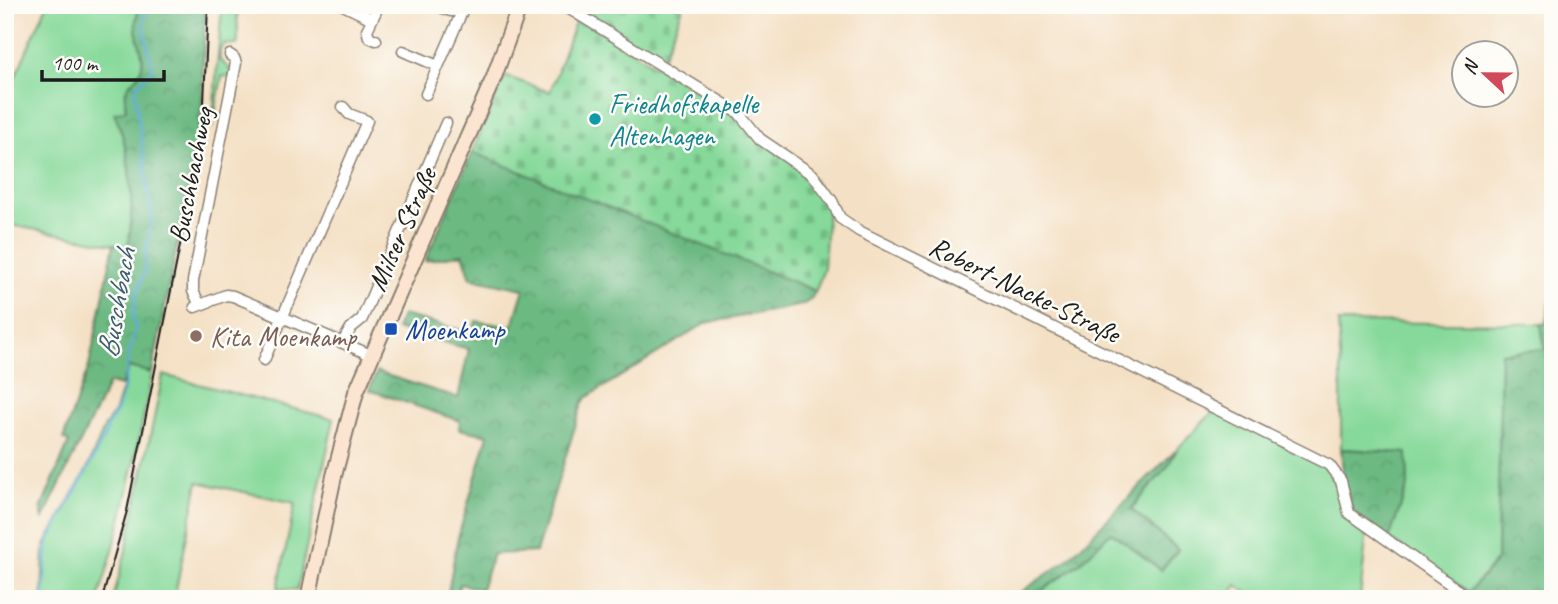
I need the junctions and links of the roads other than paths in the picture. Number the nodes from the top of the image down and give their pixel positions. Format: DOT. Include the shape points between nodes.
graph roads {
  1 [pos="343,5"];
  2 [pos="379,5"];
  3 [pos="437,5"];
  4 [pos="520,5"];
  5 [pos="563,5"];
  6 [pos="461,7"];
  7 [pos="372,19"];
  8 [pos="376,40"];
  9 [pos="403,51"];
  10 [pos="230,55"];
  11 [pos="438,66"];
  12 [pos="426,94"];
  13 [pos="344,107"];
  14 [pos="446,123"];
  15 [pos="283,317"];
  16 [pos="344,342"];
  17 [pos="371,355"];
  18 [pos="264,360"];
  19 [pos="308,599"];
  20 [pos="1471,599"];
  1 -- 7 [label="street"];
  2 -- 7 [label="street"];
  3 -- 6 [label="street" via="452,12"];
  4 -- 17 [label="main road, Milser Straße" via="472,128"];
  5 -- 20 [label="street, Robert-Nacke-Straße" via="739,113 760,139 817,179 840,218 859,231 1329,465 1341,481 1349,513"];
  6 -- 11 [label="street"];
  7 -- 8 [label="street" via="367,30"];
  9 -- 11 [label="street"];
  10 -- 15 [label="street, Buschbachweg" via="236,63 193,291 197,306 229,295"];
  11 -- 12 [label="street"];
  13 -- 15 [label="street" via="367,121"];
  14 -- 16 [label="street" via="362,319"];
  15 -- 16 [label="street"];
  15 -- 18 [label="street"];
  16 -- 17 [label="street"];
  17 -- 19 [label="main road, Milser Straße" via="346,424"];
}
